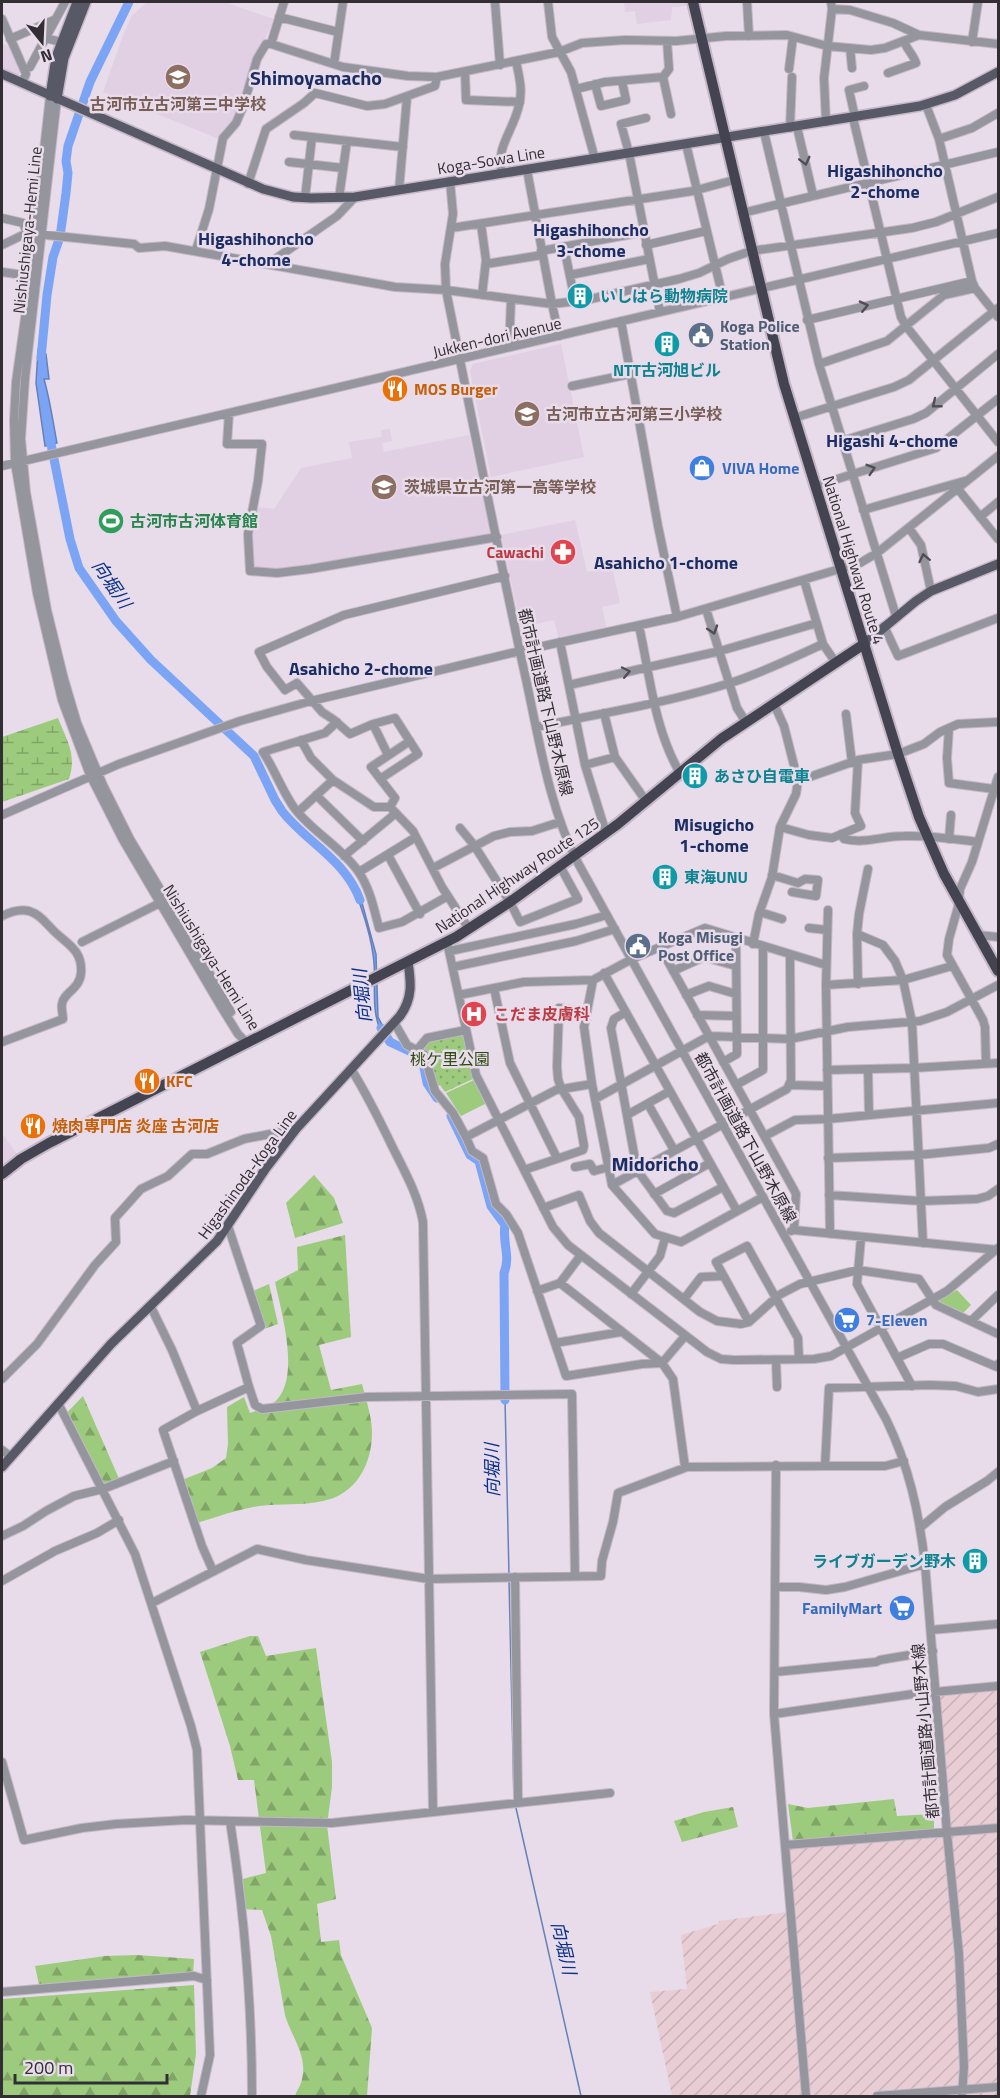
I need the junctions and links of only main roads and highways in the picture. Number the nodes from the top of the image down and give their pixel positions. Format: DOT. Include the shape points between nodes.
graph roads {
  1 [pos="77,2"];
  2 [pos="86,2"];
  3 [pos="693,2"];
  4 [pos="998,73"];
  5 [pos="2,74"];
  6 [pos="53,98"];
  7 [pos="725,138"];
  8 [pos="999,564"];
  9 [pos="864,644"];
  10 [pos="408,962"];
  11 [pos="999,971"];
  12 [pos="2,1174"];
  13 [pos="2,1467"];
  1 -- 6 [label="main road, Nishiushigaya-Hemi Line" via="55,64"];
  2 -- 6 [label="main road, Nishiushigaya-Hemi Line"];
  3 -- 7 [label="highway, National Highway Route 4"];
  4 -- 7 [label="main road, Koga-Sowa Line" via="926,105"];
  5 -- 6 [label="main road, Koga-Sowa Line"];
  6 -- 7 [label="main road, Koga-Sowa Line" via="248,184 305,198 355,197"];
  7 -- 9 [label="highway, National Highway Route 4" via="775,352"];
  8 -- 9 [label="main road" via="931,591"];
  9 -- 10 [label="highway, National Highway Route 125" via="712,746 606,833 448,947"];
  9 -- 11 [label="highway, National Highway Route 4" via="927,836"];
  10 -- 12 [label="highway, National Highway Route 125" via="49,1143"];
  10 -- 13 [label="main road, Higashinoda-Koga Line" via="411,985 403,1011 296,1129 208,1252 111,1344"];
}
